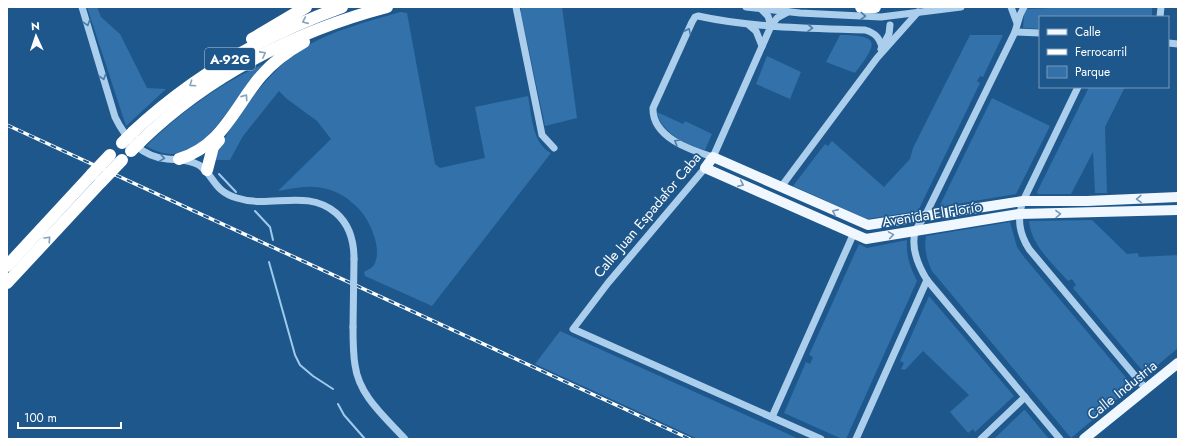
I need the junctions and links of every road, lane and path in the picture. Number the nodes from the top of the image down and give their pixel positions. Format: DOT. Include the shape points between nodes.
graph roads {
  1 [pos="82,7"];
  2 [pos="306,7"];
  3 [pos="342,7"];
  4 [pos="387,7"];
  5 [pos="516,7"];
  6 [pos="746,7"];
  7 [pos="810,7"];
  8 [pos="861,7"];
  9 [pos="961,7"];
  10 [pos="1011,7"];
  11 [pos="1024,7"];
  12 [pos="762,10"];
  13 [pos="788,12"];
  14 [pos="878,12"];
  15 [pos="918,12"];
  16 [pos="824,14"];
  17 [pos="1017,23"];
  18 [pos="334,24"];
  19 [pos="749,25"];
  20 [pos="890,25"];
  21 [pos="771,26"];
  22 [pos="904,26"];
  23 [pos="1015,32"];
  24 [pos="1039,33"];
  25 [pos="762,46"];
  26 [pos="882,47"];
  27 [pos="877,58"];
  28 [pos="206,74"];
  29 [pos="1078,88"];
  30 [pos="223,129"];
  31 [pos="137,137"];
  32 [pos="554,148"];
  33 [pos="713,157"];
  34 [pos="179,159"];
  35 [pos="706,168"];
  36 [pos="207,170"];
  37 [pos="97,178"];
  38 [pos="781,187"];
  39 [pos="1178,197"];
  40 [pos="775,199"];
  41 [pos="1023,201"];
  42 [pos="1178,210"];
  43 [pos="1019,214"];
  44 [pos="925,216"];
  45 [pos="859,223"];
  46 [pos="916,231"];
  47 [pos="854,235"];
  48 [pos="7,266"];
  49 [pos="927,280"];
  50 [pos="7,283"];
  51 [pos="1178,363"];
  52 [pos="1146,389"];
  53 [pos="1025,397"];
  54 [pos="772,417"];
  55 [pos="405,439"];
  56 [pos="821,439"];
  57 [pos="856,439"];
  58 [pos="981,439"];
  59 [pos="1060,439"];
  60 [pos="1084,439"];
  1 -- 34 [label="street, one-way" via="120,129 147,154"];
  2 -- 28 [label="highway" via="224,56"];
  3 -- 28 [label="highway, A-92G, one-way" via="259,43"];
  4 -- 18 [label="highway, A-92G"];
  5 -- 32 [label="street" via="542,135"];
  6 -- 12 [label="street"];
  7 -- 16 [label="street"];
  8 -- 14 [label="highway"];
  9 -- 15 [label="street"];
  10 -- 17 [label="street"];
  11 -- 17 [label="street"];
  12 -- 13 [label="street"];
  12 -- 21 [label="street" via="768,16"];
  13 -- 16 [label="street"];
  13 -- 21 [label="street" via="777,18"];
  14 -- 15 [label="street"];
  16 -- 14 [label="street, one-way"];
  14 -- 20 [label="street"];
  15 -- 22 [label="street"];
  17 -- 23 [label="street"];
  30 -- 18 [label="highway, one-way" via="273,64"];
  31 -- 18 [label="highway, A-92G, one-way" via="240,67 270,50"];
  19 -- 21 [label="street"];
  19 -- 25 [label="street" via="756,31"];
  33 -- 19 [label="street, one-way" via="693,151 662,133 654,121 653,108 695,17"];
  20 -- 22 [label="street"];
  20 -- 26 [label="street" via="889,34"];
  21 -- 25 [label="street, Calle Juan Espadafor Caba"];
  21 -- 26 [label="street, one-way" via="865,30 880,38"];
  22 -- 27 [label="street"];
  23 -- 24 [label="street"];
  23 -- 44 [label="street"];
  25 -- 33 [label="street, Calle Juan Espadafor Caba"];
  26 -- 27 [label="street"];
  27 -- 38 [label="street"];
  28 -- 31 [label="highway, A-92G, one-way" via="156,111"];
  29 -- 41 [label="street"];
  30 -- 34 [label="highway" via="215,139 197,152"];
  30 -- 36 [label="highway" via="213,147"];
  31 -- 37 [label="highway, A-92G, bridge" via="131,151"];
  31 -- 37 [label="highway, A-92G, bridge" via="122,143 110,155"];
  33 -- 35 [label="main road, Calle Juan Espadafor Caba"];
  33 -- 38 [label="main road, Avenida El Florío"];
  34 -- 36 [label="street" via="196,163"];
  35 -- 40 [label="main road, Avenida El Florío, one-way"];
  35 -- 54 [label="street, Calle Juan Espadafor Caba" via="608,283 573,329"];
  36 -- 55 [label="street, bridge" via="214,184 235,198 263,202 310,200 322,203 340,216 351,233 354,244 355,365 361,384 372,403"];
  37 -- 48 [label="highway, A-92G"];
  50 -- 37 [label="highway, A-92G, one-way"];
  38 -- 40 [label="main road"];
  45 -- 38 [label="main road, Avenida El Florío, one-way"];
  39 -- 41 [label="main road, Avenida El Florío, one-way"];
  40 -- 47 [label="main road, Avenida El Florío"];
  41 -- 43 [label="street"];
  41 -- 44 [label="main road, Avenida El Florío"];
  43 -- 42 [label="main road, Avenida El Florío, one-way"];
  43 -- 46 [label="main road, Avenida El Florío"];
  43 -- 52 [label="street" via="1022,234 1029,249"];
  44 -- 45 [label="main road, Avenida El Florío" via="868,225"];
  44 -- 46 [label="street"];
  45 -- 47 [label="main road"];
  47 -- 46 [label="main road, Avenida El Florío, one-way" via="866,239"];
  46 -- 49 [label="street" via="917,258"];
  47 -- 54 [label="street"];
  49 -- 53 [label="street"];
  49 -- 57 [label="street"];
  51 -- 52 [label="main road, Calle Industria"];
  52 -- 60 [label="main road, Calle Industria"];
  53 -- 58 [label="street"];
  53 -- 59 [label="street"];
  54 -- 56 [label="street"];
}
